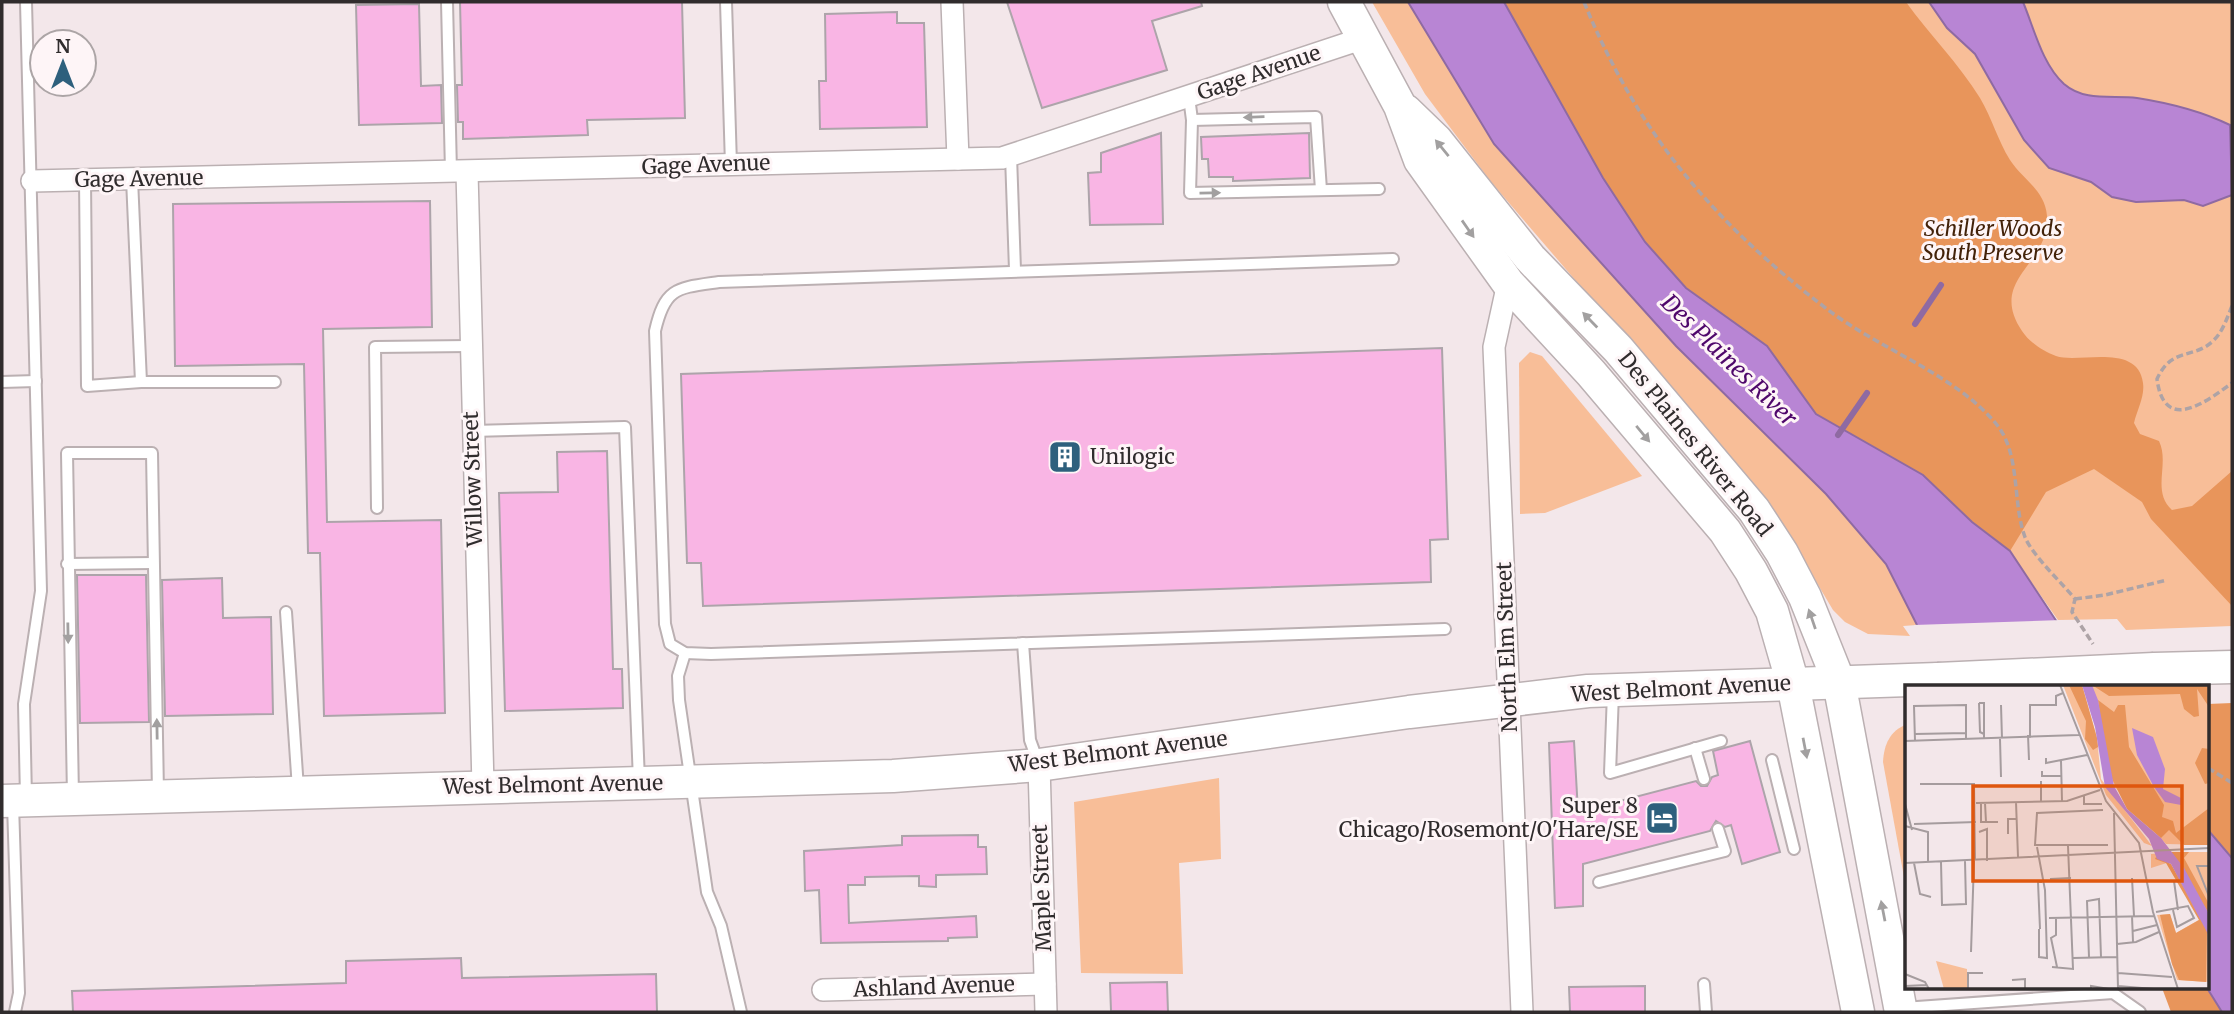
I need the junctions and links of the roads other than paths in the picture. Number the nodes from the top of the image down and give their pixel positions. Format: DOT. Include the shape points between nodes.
graph roads {
  1 [pos="26,2"];
  2 [pos="447,2"];
  3 [pos="726,2"];
  4 [pos="952,2"];
  5 [pos="1344,2"];
  6 [pos="1361,38"];
  7 [pos="1189,97"];
  8 [pos="1400,106"];
  9 [pos="1192,120"];
  10 [pos="1011,156"];
  11 [pos="958,159"];
  12 [pos="730,165"];
  13 [pos="459,172"];
  14 [pos="132,179"];
  15 [pos="85,180"];
  16 [pos="32,181"];
  17 [pos="1379,189"];
  18 [pos="1321,190"];
  19 [pos="1392,259"];
  20 [pos="1015,270"];
  21 [pos="1508,283"];
  22 [pos="469,346"];
  23 [pos="36,380"];
  24 [pos="2,382"];
  25 [pos="141,382"];
  26 [pos="275,382"];
  27 [pos="472,431"];
  28 [pos="377,508"];
  29 [pos="153,563"];
  30 [pos="67,565"];
  31 [pos="286,612"];
  32 [pos="1445,629"];
  33 [pos="1023,643"];
  34 [pos="685,653"];
  35 [pos="2232,667"];
  36 [pos="1839,682"];
  37 [pos="1793,684"];
  38 [pos="1613,690"];
  39 [pos="1510,699"];
  40 [pos="1721,741"];
  41 [pos="1695,748"];
  42 [pos="1772,760"];
  43 [pos="1039,765"];
  44 [pos="1704,779"];
  45 [pos="692,782"];
  46 [pos="639,783"];
  47 [pos="483,786"];
  48 [pos="298,792"];
  49 [pos="159,797"];
  50 [pos="73,799"];
  51 [pos="13,801"];
  52 [pos="1803,815"];
  53 [pos="1718,828"];
  54 [pos="1794,849"];
  55 [pos="1599,882"];
  56 [pos="1045,984"];
  57 [pos="1704,984"];
  58 [pos="823,990"];
  59 [pos="1901,1010"];
  60 [pos="15,1012"];
  61 [pos="741,1012"];
  62 [pos="1046,1012"];
  63 [pos="1522,1012"];
  64 [pos="1706,1012"];
  65 [pos="1857,1012"];
  66 [pos="2140,1012"];
  1 -- 16 [label="lane"];
  2 -- 13 [label="lane"];
  3 -- 12 [label="lane"];
  4 -- 11 [label="street"];
  5 -- 6 [label="main road, Des Plaines River Road"];
  6 -- 7 [label="street, Gage Avenue"];
  6 -- 8 [label="main road, Des Plaines River Road"];
  7 -- 9 [label="lane"];
  7 -- 10 [label="street, Gage Avenue"];
  8 -- 21 [label="main road, Des Plaines River Road, one-way" via="1420,160"];
  36 -- 8 [label="main road, Des Plaines River Road, one-way" via="1805,597 1754,510 1618,349 1530,258 1436,140"];
  18 -- 9 [label="lane, one-way" via="1316,117"];
  9 -- 18 [label="lane, one-way" via="1190,193"];
  10 -- 11 [label="street, Gage Avenue"];
  10 -- 20 [label="lane"];
  11 -- 12 [label="street, Gage Avenue"];
  12 -- 13 [label="street, Gage Avenue"];
  13 -- 14 [label="street, Gage Avenue"];
  13 -- 22 [label="street, Willow Street"];
  14 -- 15 [label="street, Gage Avenue"];
  14 -- 25 [label="lane"];
  15 -- 16 [label="street, Gage Avenue"];
  15 -- 25 [label="lane" via="87,386"];
  16 -- 23 [label="lane"];
  17 -- 18 [label="lane"];
  19 -- 20 [label="lane"];
  20 -- 34 [label="lane" via="719,282 683,287 661,304 654,331 663,603 670,644"];
  21 -- 37 [label="main road, Des Plaines River Road, one-way" via="1725,531 1772,611"];
  21 -- 39 [label="street, North Elm Street" via="1494,347"];
  22 -- 27 [label="street, Willow Street"];
  22 -- 28 [label="lane" via="375,347"];
  23 -- 24 [label="lane"];
  23 -- 51 [label="lane" via="41,591"];
  25 -- 26 [label="lane"];
  27 -- 46 [label="lane" via="625,427"];
  27 -- 47 [label="street, Willow Street"];
  29 -- 30 [label="lane"];
  29 -- 30 [label="lane" via="152,453 67,453"];
  49 -- 29 [label="lane, one-way"];
  30 -- 50 [label="lane, one-way"];
  31 -- 48 [label="lane"];
  32 -- 33 [label="lane"];
  33 -- 34 [label="lane"];
  33 -- 43 [label="lane" via="1030,740"];
  34 -- 45 [label="lane" via="678,676"];
  35 -- 36 [label="main road, West Belmont Avenue, bridge"];
  36 -- 37 [label="main road, West Belmont Avenue"];
  59 -- 36 [label="main road, Des Plaines River Road, one-way"];
  37 -- 38 [label="main road, West Belmont Avenue"];
  37 -- 52 [label="main road, Des Plaines River Road, one-way"];
  38 -- 39 [label="main road, West Belmont Avenue"];
  38 -- 41 [label="lane" via="1610,773"];
  39 -- 43 [label="main road, West Belmont Avenue"];
  39 -- 63 [label="street, North Elm Street"];
  40 -- 41 [label="lane"];
  41 -- 44 [label="lane"];
  42 -- 52 [label="lane"];
  43 -- 45 [label="main road, West Belmont Avenue" via="868,777"];
  43 -- 56 [label="street, Maple Street"];
  45 -- 46 [label="main road, West Belmont Avenue"];
  45 -- 61 [label="lane" via="707,892 721,926"];
  46 -- 47 [label="main road, West Belmont Avenue"];
  47 -- 48 [label="main road, West Belmont Avenue"];
  48 -- 49 [label="main road, West Belmont Avenue"];
  49 -- 50 [label="main road, West Belmont Avenue"];
  50 -- 51 [label="main road, West Belmont Avenue"];
  51 -- 60 [label="lane" via="19,993"];
  52 -- 54 [label="lane"];
  52 -- 65 [label="main road, Des Plaines River Road"];
  53 -- 55 [label="lane" via="1725,851"];
  56 -- 58 [label="street, Ashland Avenue"];
  56 -- 62 [label="street, Maple Street"];
  57 -- 64 [label="lane"];
  59 -- 66 [label="lane" via="2113,993"];
}
